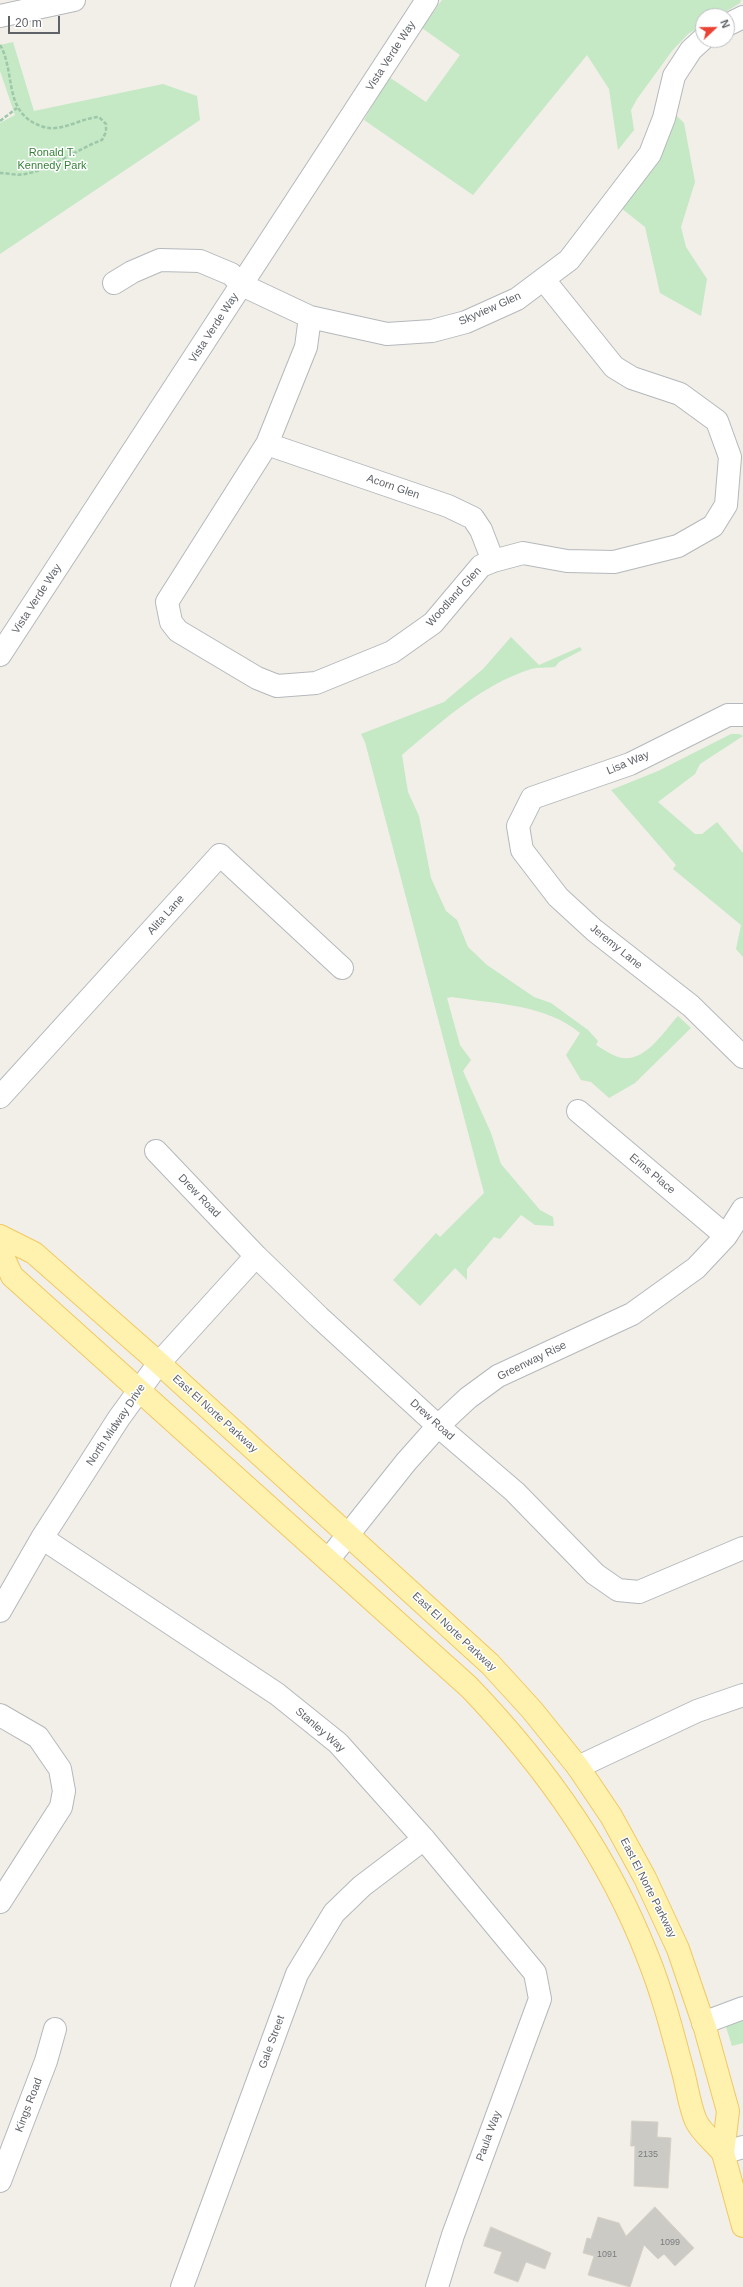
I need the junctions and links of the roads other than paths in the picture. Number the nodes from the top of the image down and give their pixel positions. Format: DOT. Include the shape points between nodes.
graph roads {
  1 [pos="74,0"];
  2 [pos="427,0"];
  3 [pos="0,16"];
  4 [pos="695,46"];
  5 [pos="544,280"];
  6 [pos="114,282"];
  7 [pos="242,285"];
  8 [pos="310,317"];
  9 [pos="267,444"];
  10 [pos="493,561"];
  11 [pos="0,655"];
  12 [pos="743,715"];
  13 [pos="521,818"];
  14 [pos="342,968"];
  15 [pos="743,1057"];
  16 [pos="0,1097"];
  17 [pos="578,1111"];
  18 [pos="156,1151"];
  19 [pos="743,1209"];
  20 [pos="0,1236"];
  21 [pos="726,1236"];
  22 [pos="0,1250"];
  23 [pos="256,1256"];
  24 [pos="159,1363"];
  25 [pos="139,1390"];
  26 [pos="438,1426"];
  27 [pos="348,1535"];
  28 [pos="42,1538"];
  29 [pos="743,1548"];
  30 [pos="328,1560"];
  31 [pos="0,1611"];
  32 [pos="743,1695"];
  33 [pos="0,1715"];
  34 [pos="578,1767"];
  35 [pos="424,1839"];
  36 [pos="0,1902"];
  37 [pos="538,1986"];
  38 [pos="743,2008"];
  39 [pos="703,2023"];
  40 [pos="55,2029"];
  41 [pos="733,2150"];
  42 [pos="0,2181"];
  43 [pos="743,2226"];
  44 [pos="182,2287"];
  45 [pos="437,2287"];
  1 -- 3 [label="street"];
  2 -- 7 [label="street, Vista Verde Way"];
  4 -- 5 [label="street, Skyview Glen" via="674,76 664,118 650,154 569,260"];
  5 -- 8 [label="street, Skyview Glen" via="517,299 466,322 432,331 387,334"];
  5 -- 10 [label="street, Woodland Glen" via="614,367 632,378 680,394 717,421 730,457 726,505 713,526 678,546 614,562 567,561 523,553"];
  6 -- 7 [label="street, Skyview Glen" via="160,260 200,261 231,274"];
  7 -- 8 [label="street, Skyview Glen"];
  7 -- 11 [label="street, Vista Verde Way"];
  8 -- 9 [label="street, Woodland Glen" via="306,347"];
  9 -- 10 [label="street, Acorn Glen" via="448,506 473,518 481,530"];
  9 -- 10 [label="street, Woodland Glen" via="167,602 171,622 178,631 257,678 277,686 316,682 392,652 433,623 481,566"];
  12 -- 13 [label="street, Lisa Way" via="728,715 630,764 532,798"];
  13 -- 15 [label="street, Jeremy Lane" via="518,826 522,850 558,897 594,930 691,1006"];
  14 -- 16 [label="street, Alita Lane" via="220,856"];
  17 -- 21 [label="street, Erins Place"];
  18 -- 23 [label="street, Drew Road"];
  19 -- 21 [label="street, Greenway Rise"];
  20 -- 24 [label="main road, East El Norte Parkway" via="34,1254"];
  21 -- 26 [label="street, Greenway Rise" via="696,1268 632,1314 498,1376 468,1398"];
  22 -- 25 [label="main road, East El Norte Parkway" via="12,1276"];
  23 -- 24 [label="street, North Midway Drive"];
  23 -- 26 [label="street, Drew Road"];
  24 -- 25 [label="street, North Midway Drive"];
  24 -- 27 [label="main road, East El Norte Parkway"];
  25 -- 28 [label="street, North Midway Drive"];
  25 -- 30 [label="main road, East El Norte Parkway"];
  26 -- 27 [label="street, Greenway Rise"];
  26 -- 29 [label="street, Drew Road" via="515,1492 595,1574 618,1590 639,1592"];
  27 -- 30 [label="street, Greenway Rise"];
  27 -- 34 [label="main road, East El Norte Parkway" via="490,1664 532,1710"];
  28 -- 31 [label="street, North Midway Drive"];
  28 -- 35 [label="street, Stanley Way" via="277,1694 338,1743"];
  30 -- 41 [label="main road, East El Norte Parkway" via="470,1687 539,1766 579,1822 616,1885 647,1955 670,2023 696,2121"];
  32 -- 34 [label="street" via="697,1711"];
  33 -- 36 [label="street" via="38,1737 60,1769 64,1791 61,1807"];
  34 -- 39 [label="main road, East El Norte Parkway" via="611,1816 645,1878 678,1949"];
  35 -- 37 [label="street, Stanley Way" via="535,1973"];
  35 -- 44 [label="street, Gale Street" via="362,1886 334,1913 297,1974"];
  37 -- 45 [label="street, Paula Way" via="540,1999 453,2235"];
  38 -- 39 [label="street"];
  39 -- 41 [label="main road, East El Norte Parkway" via="728,2111"];
  40 -- 42 [label="street, Kings Road" via="46,2061"];
  41 -- 43 [label="main road, East El Norte Parkway"];
}
